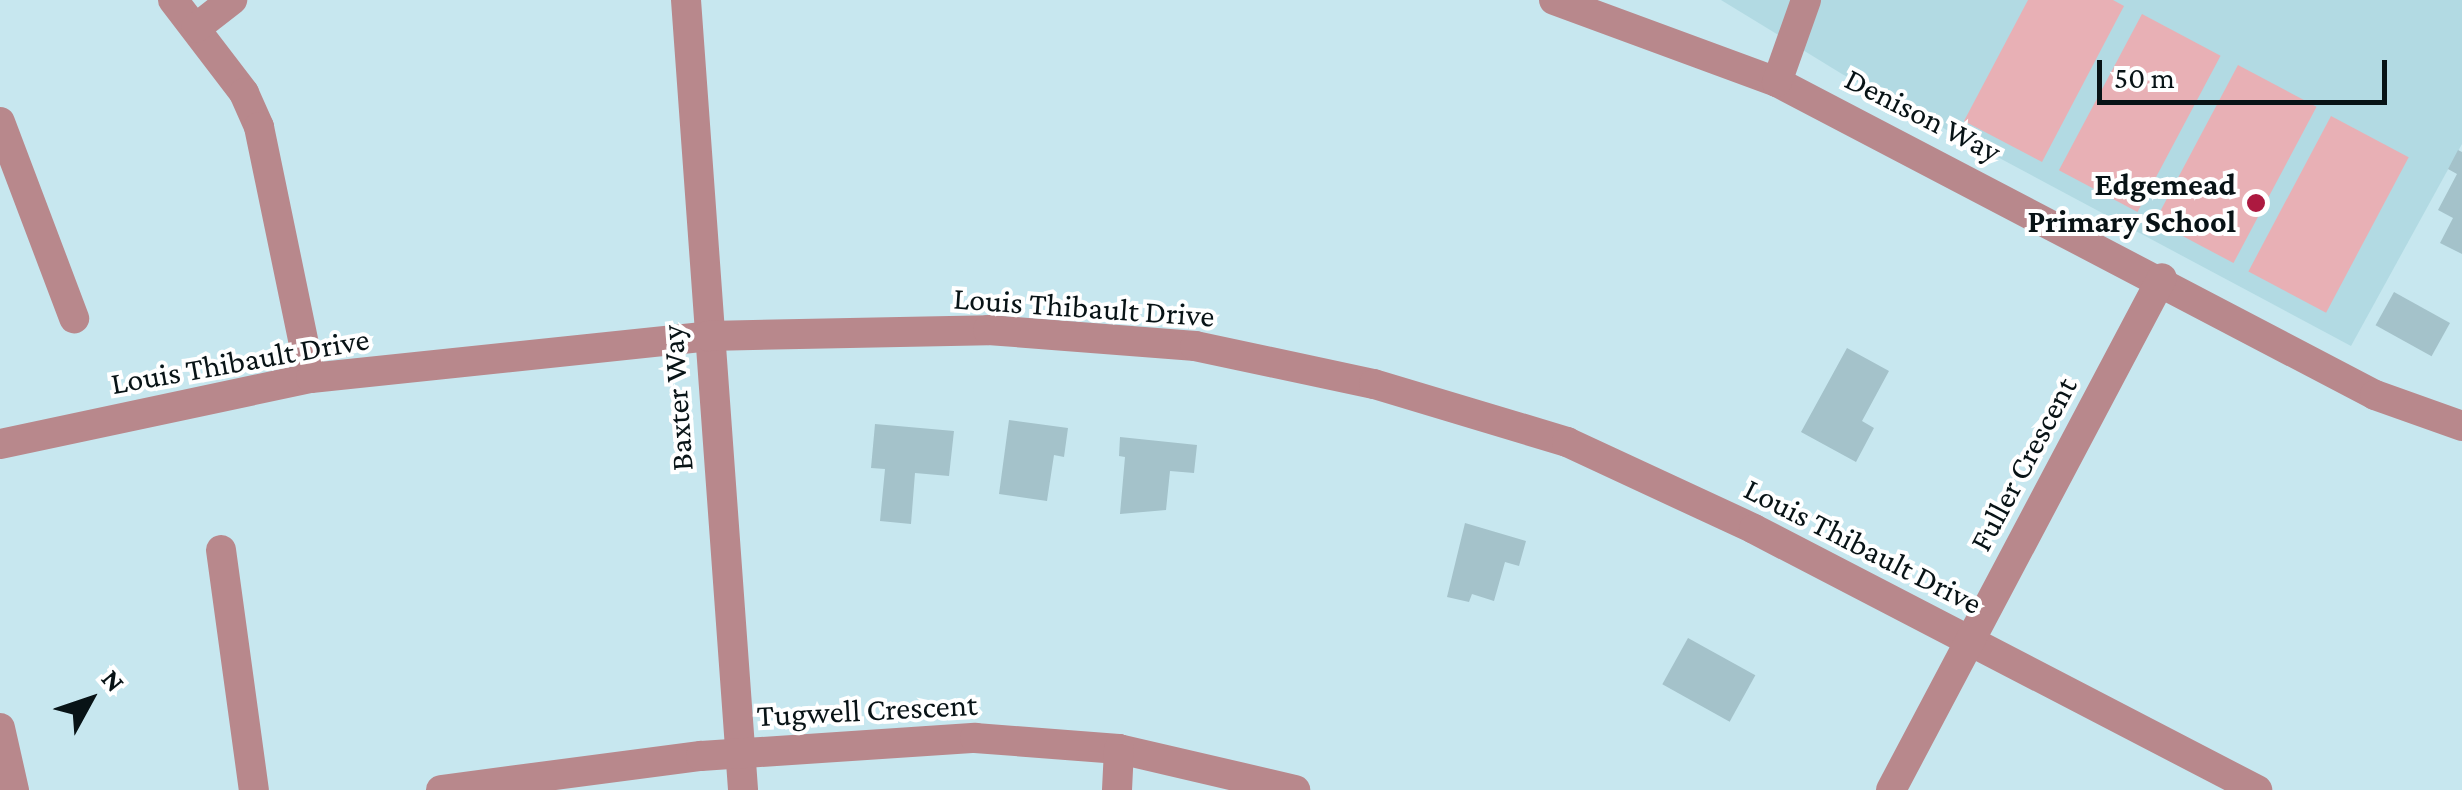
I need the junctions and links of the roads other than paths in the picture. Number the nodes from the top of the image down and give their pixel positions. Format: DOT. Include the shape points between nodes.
graph roads {
  1 [pos="173,0"];
  2 [pos="232,0"];
  3 [pos="686,0"];
  4 [pos="1554,0"];
  5 [pos="1806,0"];
  6 [pos="196,28"];
  7 [pos="1777,82"];
  8 [pos="0,122"];
  9 [pos="2162,278"];
  10 [pos="74,318"];
  11 [pos="708,336"];
  12 [pos="311,378"];
  13 [pos="2462,426"];
  14 [pos="0,444"];
  15 [pos="220,550"];
  16 [pos="1970,639"];
  17 [pos="0,728"];
  18 [pos="1119,748"];
  19 [pos="738,752"];
  20 [pos="14,790"];
  21 [pos="254,790"];
  22 [pos="440,790"];
  23 [pos="743,790"];
  24 [pos="1117,790"];
  25 [pos="1295,790"];
  26 [pos="1890,790"];
  27 [pos="2257,790"];
  1 -- 6 [label="street"];
  2 -- 6 [label="street"];
  3 -- 11 [label="street, Baxter Way"];
  4 -- 7 [label="street, Denison Way"];
  5 -- 7 [label="street"];
  6 -- 12 [label="street" via="244,93 259,127"];
  7 -- 9 [label="street, Denison Way"];
  8 -- 10 [label="street"];
  9 -- 13 [label="street, Denison Way" via="2376,395"];
  9 -- 16 [label="street, Fuller Crescent"];
  11 -- 12 [label="street, Louis Thibault Drive"];
  11 -- 16 [label="street, Louis Thibault Drive" via="1007,332 1195,346 1374,384 1567,442"];
  11 -- 19 [label="street, Baxter Way"];
  12 -- 14 [label="street, Louis Thibault Drive"];
  15 -- 21 [label="street"];
  16 -- 26 [label="street, Fuller Crescent"];
  16 -- 27 [label="street, Louis Thibault Drive"];
  17 -- 20 [label="street"];
  18 -- 19 [label="street, Tugwell Crescent" via="975,738"];
  18 -- 24 [label="street"];
  18 -- 25 [label="street, Tugwell Crescent"];
  19 -- 22 [label="street, Tugwell Crescent"];
  19 -- 23 [label="street, Baxter Way"];
}
